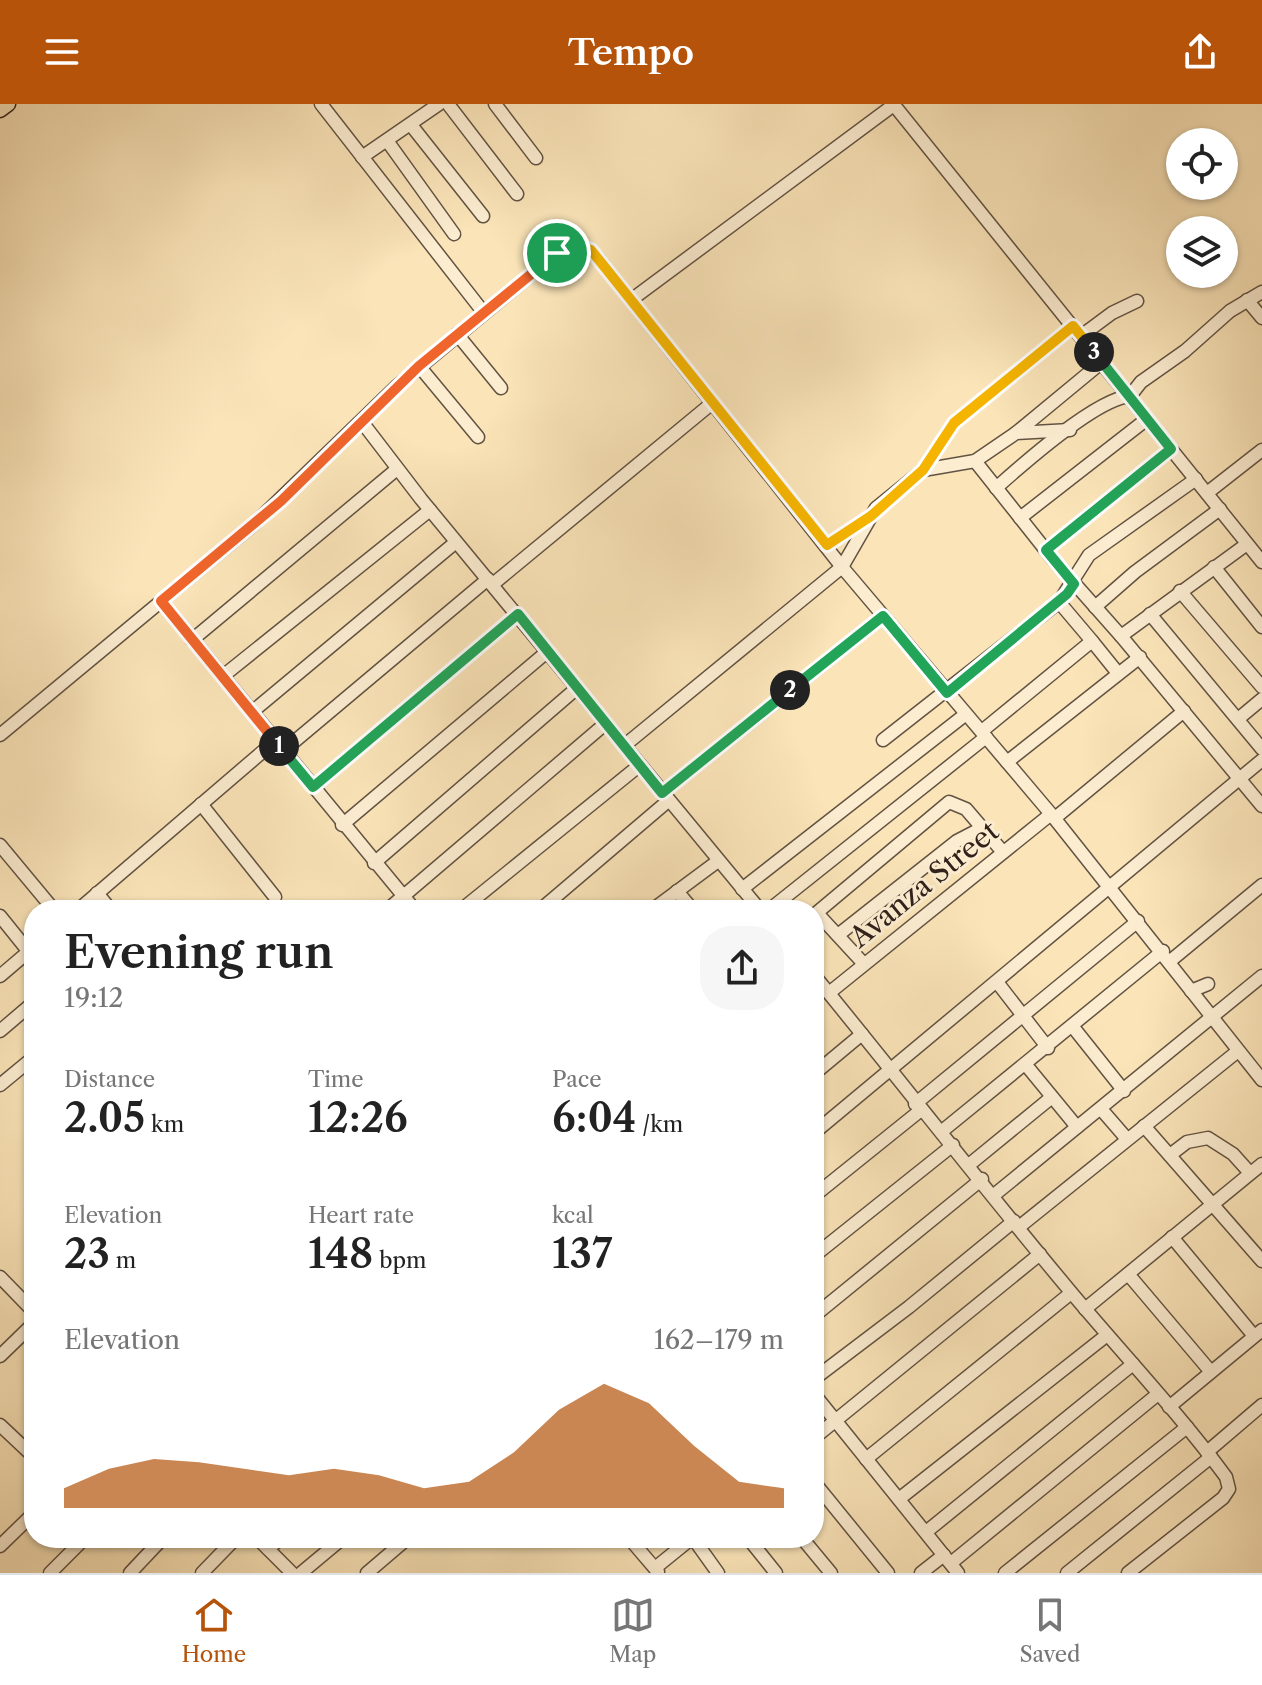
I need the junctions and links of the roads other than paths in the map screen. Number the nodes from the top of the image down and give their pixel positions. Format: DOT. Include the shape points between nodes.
graph roads {
  1 [pos="8,104"];
  2 [pos="321,104"];
  3 [pos="439,104"];
  4 [pos="448,104"];
  5 [pos="495,104"];
  6 [pos="894,104"];
  7 [pos="0,110"];
  8 [pos="411,125"];
  9 [pos="388,142"];
  10 [pos="362,157"];
  11 [pos="536,158"];
  12 [pos="517,194"];
  13 [pos="483,216"];
  14 [pos="454,234"];
  15 [pos="1262,292"];
  16 [pos="631,300"];
  17 [pos="1247,300"];
  18 [pos="1137,301"];
  19 [pos="484,313"];
  20 [pos="1262,318"];
  21 [pos="1077,331"];
  22 [pos="457,334"];
  23 [pos="1102,362"];
  24 [pos="419,366"];
  25 [pos="501,388"];
  26 [pos="1130,396"];
  27 [pos="711,404"];
  28 [pos="1147,419"];
  29 [pos="362,422"];
  30 [pos="1070,430"];
  31 [pos="1016,433"];
  32 [pos="478,437"];
  33 [pos="1171,449"];
  34 [pos="1262,450"];
  35 [pos="975,461"];
  36 [pos="397,469"];
  37 [pos="923,470"];
  38 [pos="1196,479"];
  39 [pos="996,488"];
  40 [pos="1207,493"];
  41 [pos="1220,509"];
  42 [pos="430,510"];
  43 [pos="871,516"];
  44 [pos="1020,518"];
  45 [pos="456,542"];
  46 [pos="1247,544"];
  47 [pos="827,545"];
  48 [pos="1046,550"];
  49 [pos="1262,562"];
  50 [pos="842,567"];
  51 [pos="1214,567"];
  52 [pos="491,582"];
  53 [pos="1074,584"];
  54 [pos="1180,591"];
  55 [pos="161,601"];
  56 [pos="1059,602"];
  57 [pos="1095,607"];
  58 [pos="518,614"];
  59 [pos="1150,614"];
  60 [pos="883,616"];
  61 [pos="1262,627"];
  62 [pos="1121,636"];
  63 [pos="192,640"];
  64 [pos="1092,641"];
  65 [pos="548,651"];
  66 [pos="1140,657"];
  67 [pos="1117,672"];
  68 [pos="223,676"];
  69 [pos="1262,687"];
  70 [pos="577,688"];
  71 [pos="947,693"];
  72 [pos="1262,699"];
  73 [pos="1184,711"];
  74 [pos="252,712"];
  75 [pos="966,714"];
  76 [pos="1238,719"];
  77 [pos="605,724"];
  78 [pos="984,734"];
  79 [pos="0,735"];
  80 [pos="883,740"];
  81 [pos="625,745"];
  82 [pos="279,746"];
  83 [pos="1262,749"];
  84 [pos="1262,760"];
  85 [pos="1007,762"];
  86 [pos="640,765"];
  87 [pos="1238,777"];
  88 [pos="313,787"];
  89 [pos="665,797"];
  90 [pos="201,804"];
  91 [pos="1262,806"];
  92 [pos="1053,816"];
  93 [pos="342,825"];
  94 [pos="982,828"];
  95 [pos="0,845"];
  96 [pos="1002,851"];
  97 [pos="718,861"];
  98 [pos="374,863"];
  99 [pos="1262,885"];
  100 [pos="1110,886"];
  101 [pos="742,889"];
  102 [pos="677,891"];
  103 [pos="97,893"];
  104 [pos="275,897"];
  105 [pos="404,897"];
  106 [pos="46,900"];
  107 [pos="89,900"];
  108 [pos="103,900"];
  109 [pos="400,900"];
  110 [pos="407,900"];
  111 [pos="473,900"];
  112 [pos="551,900"];
  113 [pos="665,900"];
  114 [pos="685,900"];
  115 [pos="751,900"];
  116 [pos="781,900"];
  117 [pos="824,907"];
  118 [pos="0,916"];
  119 [pos="1138,921"];
  120 [pos="824,922"];
  121 [pos="838,935"];
  122 [pos="24,942"];
  123 [pos="24,956"];
  124 [pos="1166,957"];
  125 [pos="864,964"];
  126 [pos="0,976"];
  127 [pos="1262,976"];
  128 [pos="997,982"];
  129 [pos="1208,984"];
  130 [pos="824,987"];
  131 [pos="1191,991"];
  132 [pos="829,993"];
  133 [pos="24,1011"];
  134 [pos="1025,1016"];
  135 [pos="1211,1019"];
  136 [pos="1073,1027"];
  137 [pos="0,1031"];
  138 [pos="862,1034"];
  139 [pos="1048,1048"];
  140 [pos="1238,1051"];
  141 [pos="824,1062"];
  142 [pos="24,1065"];
  143 [pos="1026,1065"];
  144 [pos="889,1070"];
  145 [pos="1260,1073"];
  146 [pos="0,1085"];
  147 [pos="1124,1091"];
  148 [pos="1052,1097"];
  149 [pos="918,1107"];
  150 [pos="1101,1109"];
  151 [pos="824,1125"];
  152 [pos="1144,1126"];
  153 [pos="1077,1127"];
  154 [pos="941,1132"];
  155 [pos="1127,1139"];
  156 [pos="953,1145"];
  157 [pos="1170,1155"];
  158 [pos="970,1164"];
  159 [pos="1258,1167"];
  160 [pos="982,1179"];
  161 [pos="824,1187"];
  162 [pos="994,1195"];
  163 [pos="1213,1205"];
  164 [pos="1016,1224"];
  165 [pos="1172,1237"];
  166 [pos="824,1248"];
  167 [pos="1040,1254"];
  168 [pos="1262,1261"];
  169 [pos="1128,1274"];
  170 [pos="2,1285"];
  171 [pos="1071,1293"];
  172 [pos="24,1304"];
  173 [pos="824,1308"];
  174 [pos="1085,1309"];
  175 [pos="24,1333"];
  176 [pos="1258,1333"];
  177 [pos="1107,1335"];
  178 [pos="0,1356"];
  179 [pos="1133,1364"];
  180 [pos="824,1371"];
  181 [pos="1211,1372"];
  182 [pos="1158,1394"];
  183 [pos="1262,1405"];
  184 [pos="824,1407"];
  185 [pos="1169,1407"];
  186 [pos="836,1422"];
  187 [pos="0,1425"];
  188 [pos="1187,1427"];
  189 [pos="824,1431"];
  190 [pos="24,1448"];
  191 [pos="1209,1454"];
  192 [pos="866,1459"];
  193 [pos="824,1494"];
  194 [pos="899,1499"];
  195 [pos="24,1523"];
  196 [pos="926,1532"];
  197 [pos="0,1546"];
  198 [pos="75,1548"];
  199 [pos="154,1548"];
  200 [pos="226,1548"];
  201 [pos="331,1548"];
  202 [pos="396,1548"];
  203 [pos="637,1548"];
  204 [pos="681,1548"];
  205 [pos="699,1548"];
  206 [pos="756,1548"];
  207 [pos="810,1548"];
  208 [pos="268,1549"];
  209 [pos="951,1564"];
  210 [pos="287,1571"];
  211 [pos="657,1571"];
  212 [pos="50,1573"];
  213 [pos="130,1573"];
  214 [pos="202,1573"];
  215 [pos="301,1573"];
  216 [pos="367,1573"];
  217 [pos="718,1573"];
  218 [pos="776,1573"];
  219 [pos="831,1573"];
  220 [pos="888,1573"];
  221 [pos="921,1573"];
  222 [pos="1005,1573"];
  223 [pos="1067,1573"];
  224 [pos="1128,1573"];
  1 -- 7 [label="main road"];
  2 -- 10 [label="street"];
  3 -- 8 [label="street"];
  4 -- 12 [label="street"];
  5 -- 11 [label="street"];
  6 -- 16 [label="street"];
  6 -- 21 [label="street"];
  8 -- 9 [label="street"];
  8 -- 13 [label="street"];
  9 -- 10 [label="street"];
  9 -- 14 [label="street"];
  10 -- 19 [label="street"];
  15 -- 17 [label="street"];
  16 -- 19 [label="street" via="591,250 571,244"];
  16 -- 27 [label="street"];
  17 -- 20 [label="street"];
  17 -- 26 [label="street"];
  18 -- 21 [label="street"];
  19 -- 22 [label="street"];
  21 -- 23 [label="street"];
  21 -- 37 [label="street" via="954,423"];
  22 -- 24 [label="street"];
  22 -- 25 [label="street"];
  23 -- 26 [label="street"];
  23 -- 31 [label="street"];
  24 -- 29 [label="street"];
  24 -- 32 [label="street"];
  26 -- 28 [label="street"];
  26 -- 30 [label="street" via="1110,400"];
  27 -- 47 [label="street"];
  27 -- 52 [label="street"];
  28 -- 33 [label="street"];
  28 -- 44 [label="street"];
  29 -- 36 [label="street"];
  29 -- 55 [label="street" via="281,501"];
  30 -- 31 [label="street"];
  30 -- 39 [label="street"];
  31 -- 35 [label="street"];
  33 -- 38 [label="street"];
  33 -- 48 [label="street"];
  34 -- 40 [label="street"];
  35 -- 37 [label="street"];
  35 -- 39 [label="street"];
  36 -- 42 [label="street"];
  36 -- 63 [label="street"];
  37 -- 43 [label="street"];
  38 -- 40 [label="street"];
  38 -- 53 [label="street" via="1089,555"];
  39 -- 44 [label="street"];
  40 -- 41 [label="street"];
  41 -- 46 [label="street"];
  41 -- 57 [label="street"];
  42 -- 45 [label="street"];
  42 -- 68 [label="street"];
  43 -- 47 [label="street"];
  43 -- 50 [label="street"];
  44 -- 48 [label="street"];
  45 -- 52 [label="street"];
  45 -- 74 [label="street"];
  46 -- 49 [label="street"];
  46 -- 51 [label="street"];
  47 -- 50 [label="street"];
  48 -- 53 [label="street"];
  50 -- 60 [label="street"];
  50 -- 81 [label="street"];
  51 -- 54 [label="street"];
  51 -- 61 [label="street"];
  52 -- 58 [label="street"];
  52 -- 82 [label="street"];
  53 -- 56 [label="street"];
  53 -- 57 [label="street"];
  54 -- 59 [label="street"];
  54 -- 69 [label="street"];
  55 -- 63 [label="street"];
  55 -- 79 [label="street"];
  56 -- 64 [label="street"];
  56 -- 71 [label="street"];
  57 -- 62 [label="street"];
  58 -- 65 [label="street"];
  58 -- 88 [label="street"];
  59 -- 62 [label="street"];
  59 -- 76 [label="street"];
  60 -- 71 [label="street"];
  60 -- 89 [label="street"];
  62 -- 66 [label="street"];
  63 -- 68 [label="street"];
  64 -- 67 [label="street"];
  64 -- 78 [label="street"];
  65 -- 70 [label="street"];
  65 -- 93 [label="street"];
  66 -- 67 [label="street"];
  66 -- 73 [label="street"];
  67 -- 85 [label="street"];
  68 -- 74 [label="street"];
  70 -- 77 [label="street"];
  70 -- 98 [label="street"];
  71 -- 75 [label="street"];
  71 -- 80 [label="street"];
  72 -- 76 [label="street"];
  73 -- 87 [label="street"];
  73 -- 92 [label="street, Avanza Street"];
  74 -- 82 [label="street"];
  75 -- 78 [label="street"];
  75 -- 101 [label="street"];
  76 -- 83 [label="street"];
  77 -- 81 [label="street"];
  77 -- 105 [label="street"];
  78 -- 85 [label="street"];
  78 -- 116 [label="street"];
  81 -- 86 [label="street"];
  82 -- 88 [label="street"];
  82 -- 90 [label="street"];
  84 -- 87 [label="street"];
  85 -- 92 [label="street"];
  86 -- 89 [label="street"];
  86 -- 111 [label="street"];
  87 -- 91 [label="street"];
  87 -- 100 [label="street"];
  88 -- 93 [label="street"];
  89 -- 97 [label="street"];
  89 -- 112 [label="street"];
  90 -- 103 [label="street"];
  90 -- 104 [label="street"];
  92 -- 96 [label="street, Avanza Street"];
  92 -- 100 [label="street"];
  93 -- 98 [label="street"];
  94 -- 96 [label="street"];
  94 -- 117 [label="street" via="960,804 949,802"];
  94 -- 121 [label="street" via="957,841"];
  95 -- 106 [label="street"];
  96 -- 125 [label="street, Avanza Street"];
  97 -- 101 [label="street"];
  97 -- 102 [label="street"];
  98 -- 105 [label="street"];
  99 -- 124 [label="street"];
  100 -- 119 [label="street"];
  100 -- 128 [label="street"];
  101 -- 115 [label="street"];
  102 -- 113 [label="street"];
  102 -- 114 [label="street"];
  103 -- 107 [label="street"];
  103 -- 108 [label="street"];
  105 -- 109 [label="street"];
  105 -- 110 [label="street"];
  118 -- 122 [label="street"];
  119 -- 124 [label="street"];
  119 -- 134 [label="street"];
  120 -- 121 [label="street"];
  121 -- 125 [label="street"];
  123 -- 126 [label="street"];
  124 -- 131 [label="street"];
  124 -- 136 [label="street"];
  125 -- 132 [label="street, Avanza Street"];
  127 -- 135 [label="street"];
  128 -- 134 [label="street"];
  128 -- 144 [label="street"];
  129 -- 131 [label="street"];
  130 -- 132 [label="street"];
  131 -- 135 [label="street"];
  132 -- 138 [label="street"];
  133 -- 137 [label="street"];
  134 -- 139 [label="street"];
  134 -- 149 [label="street"];
  135 -- 140 [label="street"];
  135 -- 147 [label="street"];
  136 -- 139 [label="street"];
  136 -- 147 [label="street"];
  138 -- 141 [label="street"];
  138 -- 144 [label="street"];
  139 -- 143 [label="street"];
  140 -- 145 [label="street"];
  140 -- 152 [label="street"];
  142 -- 146 [label="street"];
  143 -- 148 [label="street"];
  143 -- 154 [label="street"];
  144 -- 149 [label="street"];
  144 -- 151 [label="street"];
  147 -- 150 [label="street"];
  148 -- 153 [label="street"];
  148 -- 158 [label="street"];
  149 -- 154 [label="street"];
  149 -- 161 [label="street"];
  150 -- 153 [label="street"];
  150 -- 155 [label="street"];
  152 -- 155 [label="street"];
  152 -- 157 [label="street"];
  153 -- 162 [label="street"];
  154 -- 156 [label="street"];
  155 -- 164 [label="street"];
  156 -- 158 [label="street"];
  156 -- 166 [label="street"];
  157 -- 159 [label="street" via="1194,1139 1208,1138"];
  157 -- 163 [label="street"];
  158 -- 160 [label="street"];
  159 -- 163 [label="street"];
  160 -- 162 [label="street"];
  160 -- 173 [label="street"];
  162 -- 164 [label="street"];
  163 -- 165 [label="street"];
  163 -- 168 [label="street"];
  164 -- 167 [label="street"];
  164 -- 180 [label="street"];
  165 -- 169 [label="street"];
  165 -- 176 [label="street"];
  167 -- 171 [label="street"];
  167 -- 186 [label="street"];
  169 -- 174 [label="street"];
  169 -- 181 [label="street"];
  170 -- 172 [label="street"];
  171 -- 174 [label="street"];
  171 -- 192 [label="street"];
  174 -- 177 [label="street"];
  175 -- 178 [label="street"];
  176 -- 181 [label="street"];
  177 -- 179 [label="street"];
  177 -- 194 [label="street"];
  179 -- 182 [label="street"];
  179 -- 196 [label="street"];
  181 -- 185 [label="street"];
  182 -- 185 [label="street"];
  182 -- 209 [label="street"];
  183 -- 191 [label="street"];
  184 -- 186 [label="street"];
  185 -- 188 [label="street"];
  186 -- 189 [label="street"];
  186 -- 192 [label="street"];
  187 -- 190 [label="street"];
  188 -- 191 [label="street"];
  188 -- 222 [label="street"];
  191 -- 223 [label="street"];
  191 -- 224 [label="street" via="1229,1483 1227,1494"];
  192 -- 194 [label="street"];
  193 -- 220 [label="street"];
  194 -- 196 [label="street"];
  195 -- 197 [label="street"];
  196 -- 209 [label="street"];
  198 -- 212 [label="street"];
  199 -- 213 [label="street"];
  200 -- 214 [label="street"];
  201 -- 215 [label="street"];
  202 -- 216 [label="street"];
  203 -- 211 [label="street"];
  204 -- 211 [label="street"];
  205 -- 217 [label="street"];
  206 -- 218 [label="street"];
  207 -- 219 [label="street"];
  208 -- 210 [label="street"];
  209 -- 221 [label="street"];
}
